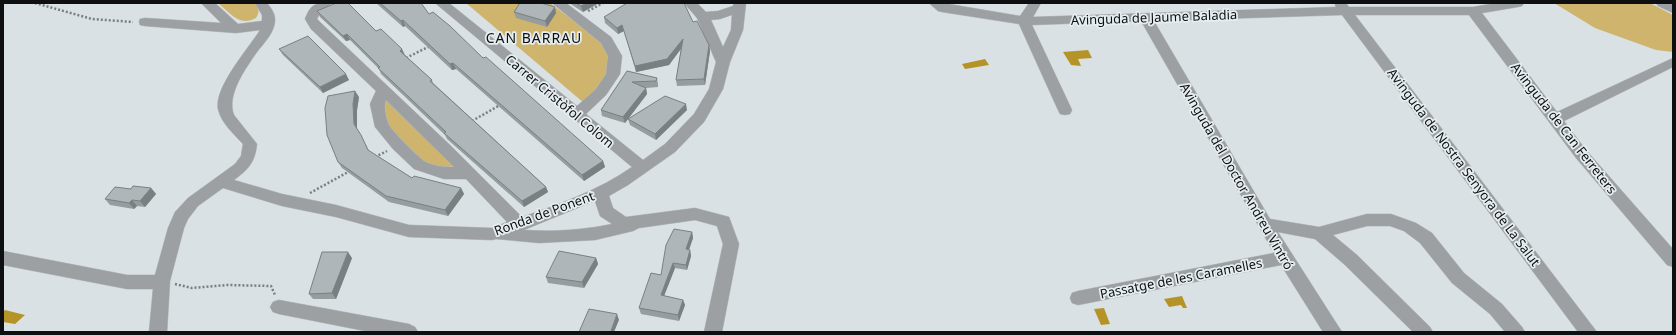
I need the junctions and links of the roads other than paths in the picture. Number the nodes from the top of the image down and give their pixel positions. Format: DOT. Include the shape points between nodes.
graph roads {
  1 [pos="207,3"];
  2 [pos="261,3"];
  3 [pos="326,3"];
  4 [pos="558,3"];
  5 [pos="690,3"];
  6 [pos="935,3"];
  7 [pos="1035,3"];
  8 [pos="1518,3"];
  9 [pos="1662,3"];
  10 [pos="444,4"];
  11 [pos="740,5"];
  12 [pos="1343,7"];
  13 [pos="1673,9"];
  14 [pos="1473,11"];
  15 [pos="703,16"];
  16 [pos="1145,17"];
  17 [pos="1024,21"];
  18 [pos="145,22"];
  19 [pos="268,25"];
  20 [pos="235,28"];
  21 [pos="248,54"];
  22 [pos="723,62"];
  23 [pos="1673,62"];
  24 [pos="383,90"];
  25 [pos="1065,110"];
  26 [pos="577,114"];
  27 [pos="1555,119"];
  28 [pos="643,168"];
  29 [pos="469,173"];
  30 [pos="222,182"];
  31 [pos="600,193"];
  32 [pos="648,221"];
  33 [pos="1265,224"];
  34 [pos="519,225"];
  35 [pos="1319,233"];
  36 [pos="492,234"];
  37 [pos="3,258"];
  38 [pos="1285,258"];
  39 [pos="1673,260"];
  40 [pos="162,281"];
  41 [pos="1078,298"];
  42 [pos="279,307"];
  43 [pos="158,332"];
  44 [pos="409,332"];
  45 [pos="713,332"];
  46 [pos="1333,332"];
  47 [pos="1424,332"];
  48 [pos="1516,332"];
  49 [pos="1588,332"];
  1 -- 20 [label="street"];
  2 -- 19 [label="street" via="269,18"];
  3 -- 24 [label="street" via="314,11 311,19"];
  4 -- 26 [label="street" via="606,40 616,56 613,74 601,92"];
  5 -- 15 [label="street"];
  6 -- 17 [label="street, Avinguda de Jaume Baladia" via="942,8"];
  7 -- 17 [label="street"];
  8 -- 14 [label="street, Avinguda de Jaume Baladia"];
  9 -- 13 [label="street"];
  10 -- 26 [label="street, Carrer Cristòfol Colom"];
  11 -- 15 [label="street" via="720,15"];
  11 -- 22 [label="street, Ronda de Ponent" via="737,30"];
  12 -- 14 [label="street, Avinguda de Jaume Baladia"];
  12 -- 16 [label="street, Avinguda de Jaume Baladia"];
  12 -- 49 [label="street, Avinguda de Nostra Senyora de La Salut"];
  14 -- 27 [label="street, Avinguda de Can Ferreters"];
  15 -- 22 [label="street"];
  16 -- 17 [label="street, Avinguda de Jaume Baladia"];
  16 -- 33 [label="street, Avinguda del Doctor Andreu Vintró"];
  17 -- 25 [label="street"];
  18 -- 20 [label="street"];
  19 -- 20 [label="street"];
  19 -- 21 [label="street"];
  20 -- 21 [label="street" via="250,41"];
  21 -- 30 [label="street" via="226,96 224,108 234,127 250,144 248,157 240,168"];
  22 -- 28 [label="street, Ronda de Ponent" via="716,89 699,118 670,148"];
  23 -- 27 [label="street"];
  24 -- 29 [label="street"];
  24 -- 29 [label="street" via="377,104 382,127 398,145 419,165 444,173"];
  26 -- 28 [label="street, Carrer Cristòfol Colom"];
  27 -- 39 [label="street, Avinguda de Can Ferreters" via="1581,154"];
  28 -- 31 [label="street, Ronda de Ponent"];
  29 -- 34 [label="street"];
  30 -- 36 [label="street, Ronda de Ponent" via="294,203 336,211 409,231"];
  30 -- 40 [label="street" via="193,202 181,216"];
  31 -- 32 [label="street" via="606,212 624,223"];
  31 -- 34 [label="street, Ronda de Ponent"];
  32 -- 36 [label="street" via="595,234 539,237"];
  32 -- 45 [label="street" via="696,214 723,221 731,244"];
  33 -- 35 [label="street"];
  33 -- 38 [label="street, Avinguda del Doctor Andreu Vintró"];
  34 -- 36 [label="street, Ronda de Ponent"];
  35 -- 47 [label="street" via="1351,260"];
  35 -- 48 [label="street" via="1367,220 1391,220 1410,227 1426,238 1458,278 1496,309"];
  37 -- 40 [label="street" via="127,282"];
  38 -- 41 [label="street, Passatge de les Caramelles"];
  38 -- 46 [label="street, Avinguda del Doctor Andreu Vintró"];
  40 -- 43 [label="street"];
  42 -- 44 [label="street"];
}
